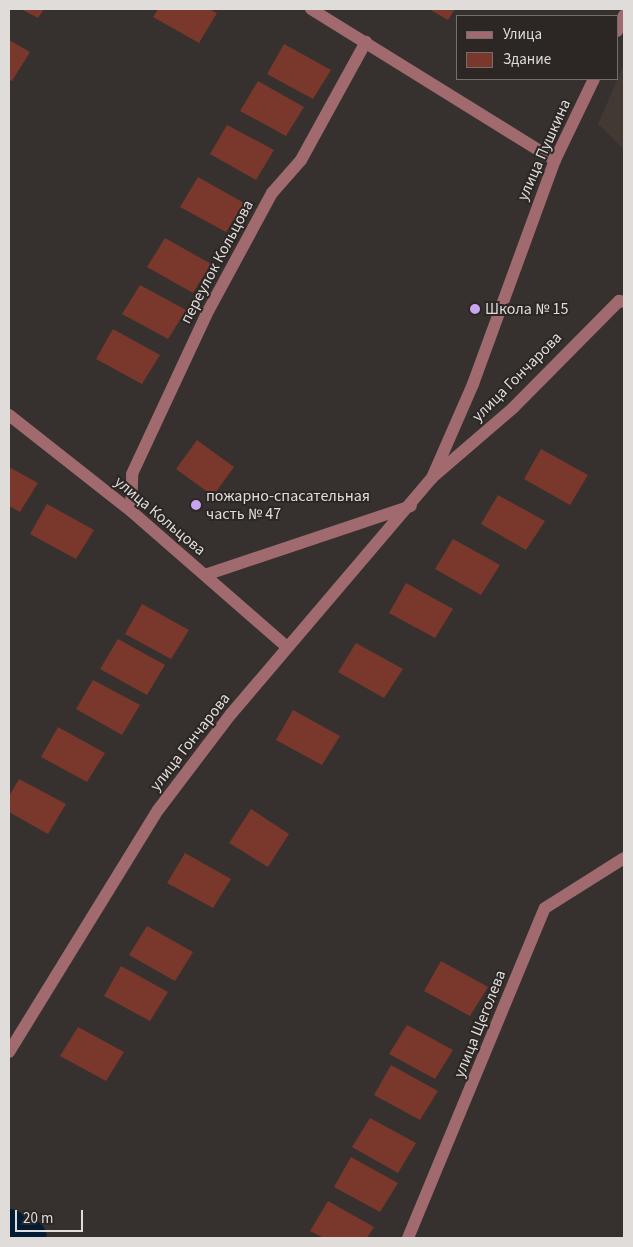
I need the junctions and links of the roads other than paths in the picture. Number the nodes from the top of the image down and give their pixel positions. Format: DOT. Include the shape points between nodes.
graph roads {
  1 [pos="311,9"];
  2 [pos="624,15"];
  3 [pos="618,29"];
  4 [pos="366,42"];
  5 [pos="594,80"];
  6 [pos="555,160"];
  7 [pos="525,235"];
  8 [pos="624,302"];
  9 [pos="9,415"];
  10 [pos="432,478"];
  11 [pos="411,506"];
  12 [pos="131,511"];
  13 [pos="204,575"];
  14 [pos="287,647"];
  15 [pos="624,858"];
  16 [pos="9,1052"];
  17 [pos="408,1238"];
  1 -- 4 [label="street"];
  2 -- 3 [label="street"];
  4 -- 6 [label="street"];
  4 -- 12 [label="street, переулок Кольцова" via="301,160 272,193 206,316 132,474"];
  5 -- 6 [label="street, улица Пушкина"];
  6 -- 7 [label="street, улица Пушкина"];
  7 -- 10 [label="street, улица Гончарова" via="473,384"];
  8 -- 10 [label="street, улица Гончарова" via="619,301 513,408"];
  9 -- 12 [label="street, улица Кольцова"];
  10 -- 11 [label="street, улица Гончарова"];
  11 -- 13 [label="street"];
  11 -- 14 [label="street, улица Гончарова"];
  12 -- 13 [label="street, улица Кольцова"];
  13 -- 14 [label="street, улица Кольцова"];
  14 -- 16 [label="street, улица Гончарова" via="158,810"];
  15 -- 17 [label="street, улица Щеголева" via="545,908"];
}
